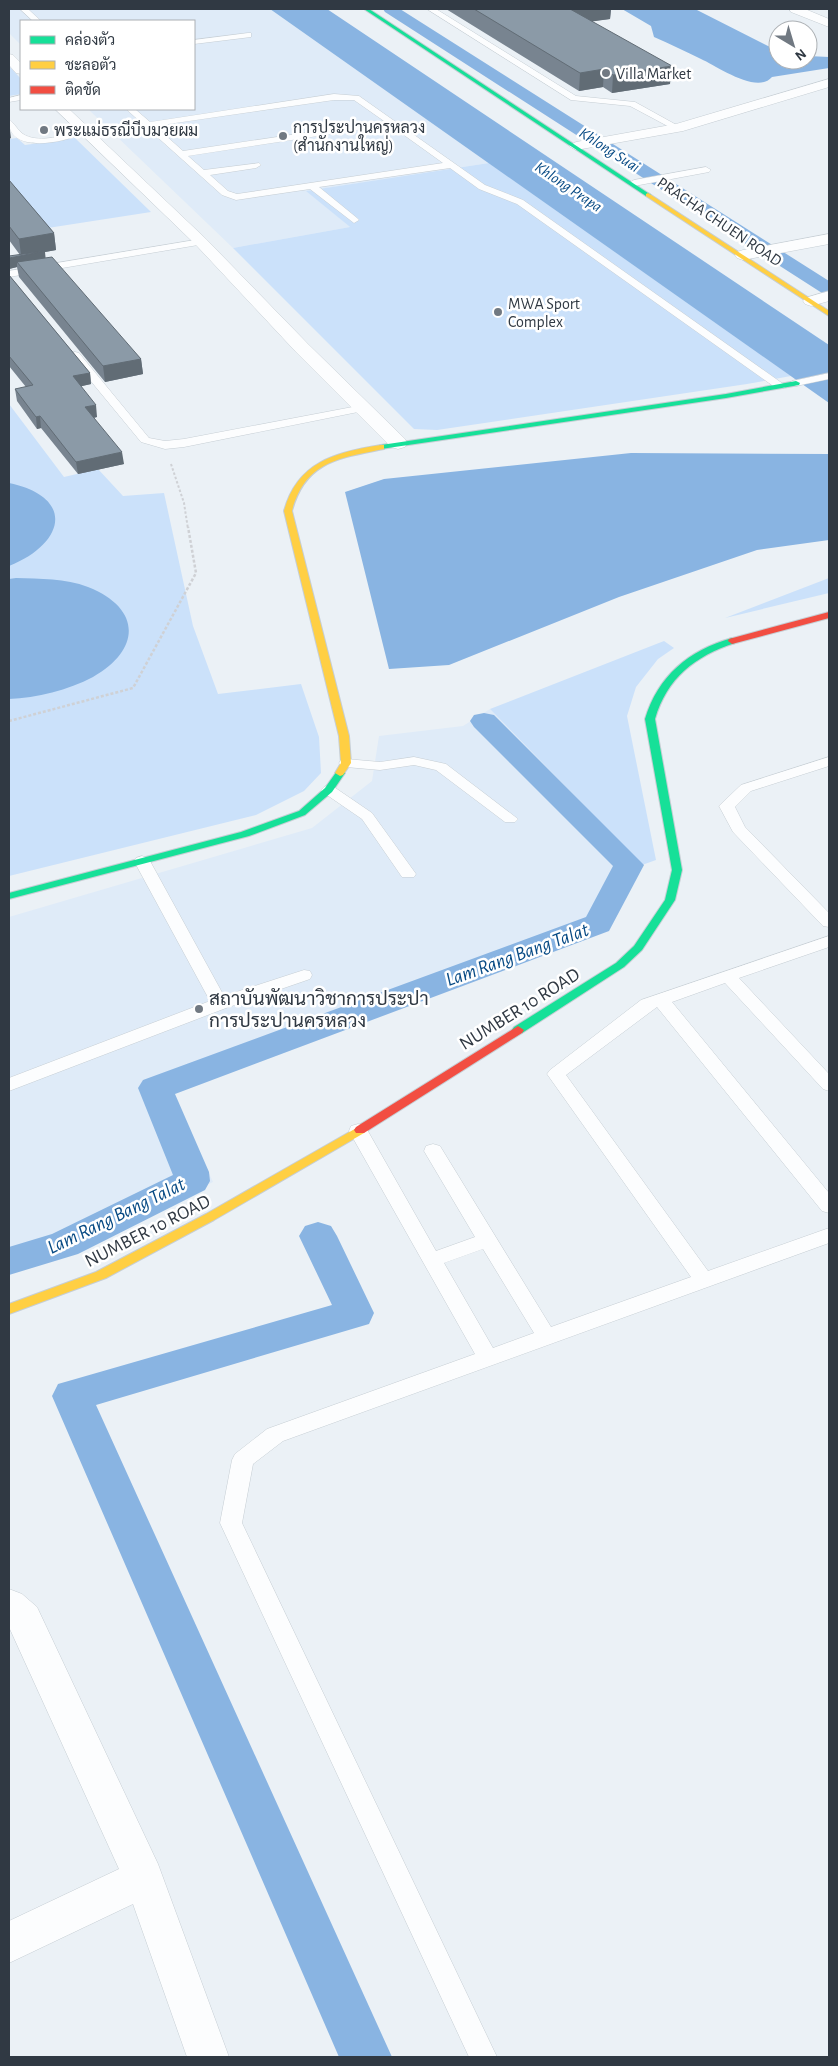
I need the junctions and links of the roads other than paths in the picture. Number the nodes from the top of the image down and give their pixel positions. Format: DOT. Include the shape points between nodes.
graph roads {
  1 [pos="24,9"];
  2 [pos="366,9"];
  3 [pos="433,9"];
  4 [pos="443,9"];
  5 [pos="795,9"];
  6 [pos="444,18"];
  7 [pos="36,20"];
  8 [pos="829,24"];
  9 [pos="248,35"];
  10 [pos="195,42"];
  11 [pos="9,58"];
  12 [pos="20,69"];
  13 [pos="829,83"];
  14 [pos="63,110"];
  15 [pos="131,110"];
  16 [pos="392,122"];
  17 [pos="9,123"];
  18 [pos="147,124"];
  19 [pos="80,126"];
  20 [pos="678,128"];
  21 [pos="52,139"];
  22 [pos="17,145"];
  23 [pos="576,146"];
  24 [pos="182,154"];
  25 [pos="256,165"];
  26 [pos="451,165"];
  27 [pos="706,170"];
  28 [pos="203,173"];
  29 [pos="639,182"];
  30 [pos="312,186"];
  31 [pos="354,220"];
  32 [pos="829,239"];
  33 [pos="201,242"];
  34 [pos="743,255"];
  35 [pos="11,278"];
  36 [pos="829,297"];
  37 [pos="811,301"];
  38 [pos="829,314"];
  39 [pos="64,343"];
  40 [pos="829,376"];
  41 [pos="796,383"];
  42 [pos="780,386"];
  43 [pos="363,408"];
  44 [pos="398,443"];
  45 [pos="829,615"];
  46 [pos="829,761"];
  47 [pos="346,763"];
  48 [pos="329,790"];
  49 [pos="510,819"];
  50 [pos="142,861"];
  51 [pos="408,874"];
  52 [pos="9,896"];
  53 [pos="829,922"];
  54 [pos="829,941"];
  55 [pos="304,975"];
  56 [pos="728,976"];
  57 [pos="661,1000"];
  58 [pos="220,1004"];
  59 [pos="9,1085"];
  60 [pos="829,1085"];
  61 [pos="358,1131"];
  62 [pos="433,1151"];
  63 [pos="829,1206"];
  64 [pos="829,1235"];
  65 [pos="487,1240"];
  66 [pos="432,1260"];
  67 [pos="704,1280"];
  68 [pos="9,1309"];
  69 [pos="547,1337"];
  70 [pos="488,1358"];
  71 [pos="9,1606"];
  72 [pos="144,1878"];
  73 [pos="9,1942"];
  74 [pos="208,2057"];
  75 [pos="483,2057"];
  1 -- 7 [label="lane"];
  2 -- 23 [label="street, PRACHA CHUEN ROAD"];
  3 -- 6 [label="lane"];
  4 -- 6 [label="lane" via="461,18"];
  5 -- 8 [label="street"];
  6 -- 20 [label="lane" via="574,98 632,104"];
  9 -- 10 [label="lane"];
  11 -- 12 [label="street"];
  13 -- 20 [label="street"];
  14 -- 19 [label="street"];
  15 -- 18 [label="lane"];
  16 -- 18 [label="lane" via="356,98 345,96"];
  16 -- 24 [label="lane"];
  16 -- 26 [label="lane"];
  17 -- 21 [label="lane" via="22,137"];
  18 -- 24 [label="lane"];
  19 -- 21 [label="lane" via="76,134"];
  19 -- 33 [label="street"];
  20 -- 23 [label="street"];
  21 -- 22 [label="lane"];
  23 -- 29 [label="street, PRACHA CHUEN ROAD"];
  24 -- 28 [label="lane"];
  25 -- 28 [label="lane"];
  26 -- 30 [label="lane"];
  26 -- 42 [label="lane" via="482,187 520,202"];
  27 -- 29 [label="lane"];
  28 -- 30 [label="lane" via="225,193 236,197"];
  29 -- 34 [label="street, PRACHA CHUEN ROAD"];
  30 -- 31 [label="lane"];
  32 -- 34 [label="street"];
  33 -- 35 [label="lane"];
  33 -- 43 [label="street"];
  34 -- 37 [label="street, PRACHA CHUEN ROAD"];
  36 -- 37 [label="street"];
  37 -- 38 [label="street, PRACHA CHUEN ROAD"];
  39 -- 43 [label="lane" via="144,440 164,445"];
  40 -- 41 [label="lane"];
  41 -- 42 [label="street"];
  42 -- 44 [label="street"];
  43 -- 44 [label="street"];
  44 -- 47 [label="street" via="331,460 304,474 293,490 288,511 344,736"];
  45 -- 61 [label="street, NUMBER 10 ROAD" via="723,643 692,660 668,681 656,699 650,719 677,870 670,900 638,948 620,965"];
  46 -- 53 [label="lane" via="746,788 727,806 738,829"];
  47 -- 48 [label="street"];
  47 -- 49 [label="lane" via="380,766 414,761 441,767"];
  48 -- 50 [label="street" via="302,813 245,834"];
  48 -- 51 [label="lane" via="366,816"];
  50 -- 52 [label="street"];
  50 -- 58 [label="lane"];
  54 -- 56 [label="lane"];
  55 -- 58 [label="lane"];
  56 -- 57 [label="lane"];
  56 -- 60 [label="lane"];
  57 -- 63 [label="lane"];
  57 -- 67 [label="lane" via="647,1004 556,1074"];
  58 -- 59 [label="lane"];
  61 -- 66 [label="lane"];
  61 -- 68 [label="street, NUMBER 10 ROAD" via="210,1217 101,1275"];
  62 -- 65 [label="lane"];
  64 -- 67 [label="lane"];
  65 -- 66 [label="lane"];
  65 -- 69 [label="lane"];
  66 -- 70 [label="lane"];
  67 -- 69 [label="lane"];
  69 -- 70 [label="lane"];
  70 -- 75 [label="lane" via="275,1435 243,1460 231,1523"];
  71 -- 72 [label="street" via="24,1618"];
  72 -- 73 [label="street"];
  72 -- 74 [label="street"];
}
